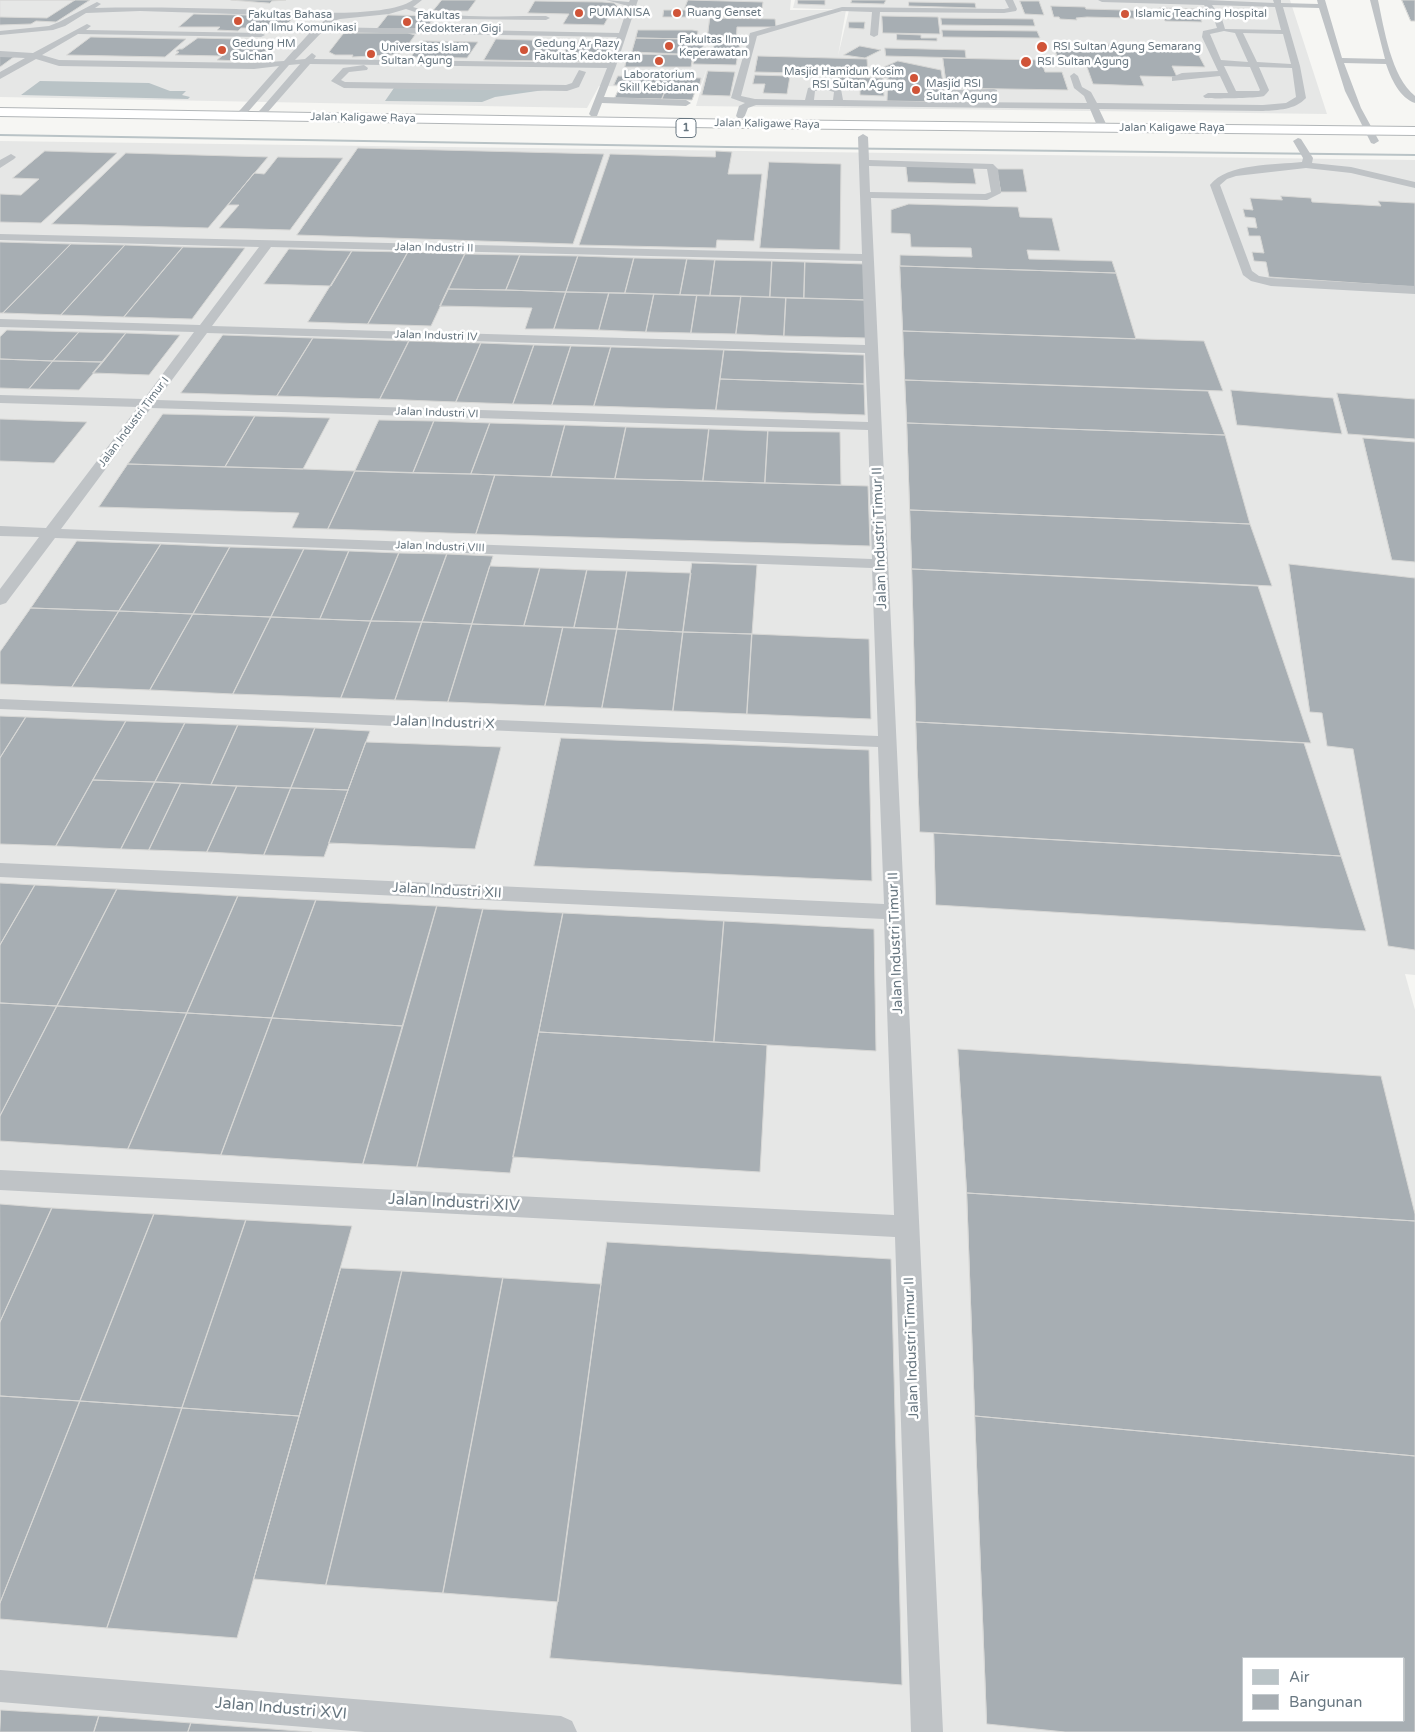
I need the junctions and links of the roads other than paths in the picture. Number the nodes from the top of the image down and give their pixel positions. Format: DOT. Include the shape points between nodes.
graph roads {
  1 [pos="104,0"];
  2 [pos="141,0"];
  3 [pos="418,0"];
  4 [pos="610,0"];
  5 [pos="1009,0"];
  6 [pos="1102,0"];
  7 [pos="1374,0"];
  8 [pos="1206,2"];
  9 [pos="1277,2"];
  10 [pos="633,3"];
  11 [pos="893,4"];
  12 [pos="1323,5"];
  13 [pos="407,7"];
  14 [pos="514,7"];
  15 [pos="876,8"];
  16 [pos="85,11"];
  17 [pos="163,15"];
  18 [pos="354,15"];
  19 [pos="105,16"];
  20 [pos="508,17"];
  21 [pos="546,18"];
  22 [pos="1260,22"];
  23 [pos="318,29"];
  24 [pos="1222,29"];
  25 [pos="1238,30"];
  26 [pos="1264,31"];
  27 [pos="78,32"];
  28 [pos="1280,32"];
  29 [pos="0,33"];
  30 [pos="331,33"];
  31 [pos="498,33"];
  32 [pos="261,35"];
  33 [pos="621,35"];
  34 [pos="874,35"];
  35 [pos="317,49"];
  36 [pos="0,54"];
  37 [pos="35,56"];
  38 [pos="1339,60"];
  39 [pos="307,61"];
  40 [pos="287,62"];
  41 [pos="396,62"];
  42 [pos="1389,62"];
  43 [pos="1220,63"];
  44 [pos="1254,64"];
  45 [pos="1289,66"];
  46 [pos="475,67"];
  47 [pos="387,68"];
  48 [pos="526,68"];
  49 [pos="611,69"];
  50 [pos="582,72"];
  51 [pos="1224,73"];
  52 [pos="0,76"];
  53 [pos="1074,76"];
  54 [pos="1172,82"];
  55 [pos="1000,92"];
  56 [pos="1069,94"];
  57 [pos="1233,94"];
  58 [pos="1093,95"];
  59 [pos="1200,96"];
  60 [pos="598,100"];
  61 [pos="1415,100"];
  62 [pos="686,103"];
  63 [pos="809,103"];
  64 [pos="838,103"];
  65 [pos="950,105"];
  66 [pos="0,106"];
  67 [pos="1094,107"];
  68 [pos="0,112"];
  69 [pos="594,114"];
  70 [pos="753,116"];
  71 [pos="240,117"];
  72 [pos="260,117"];
  73 [pos="0,118"];
  74 [pos="1415,123"];
  75 [pos="0,124"];
  76 [pos="1101,124"];
  77 [pos="1415,131"];
  78 [pos="1369,132"];
  79 [pos="1415,136"];
  80 [pos="1299,142"];
  81 [pos="1415,142"];
  82 [pos="864,148"];
  83 [pos="11,157"];
  84 [pos="1307,162"];
  85 [pos="0,165"];
  86 [pos="1415,185"];
  87 [pos="866,195"];
  88 [pos="0,237"];
  89 [pos="267,244"];
  90 [pos="868,258"];
  91 [pos="1415,290"];
  92 [pos="0,323"];
  93 [pos="204,329"];
  94 [pos="872,349"];
  95 [pos="0,399"];
  96 [pos="148,404"];
  97 [pos="875,426"];
  98 [pos="0,531"];
  99 [pos="50,533"];
  100 [pos="881,564"];
  101 [pos="0,600"];
  102 [pos="0,704"];
  103 [pos="888,742"];
  104 [pos="0,870"];
  105 [pos="895,912"];
  106 [pos="0,1180"];
  107 [pos="907,1227"];
  108 [pos="0,1686"];
  109 [pos="561,1732"];
  110 [pos="927,1732"];
  1 -- 16 [label="lane"];
  2 -- 19 [label="lane"];
  3 -- 13 [label="lane"];
  4 -- 10 [label="lane"];
  5 -- 11 [label="lane" via="1012,9 1004,11"];
  6 -- 8 [label="lane"];
  7 -- 42 [label="lane"];
  8 -- 9 [label="lane" via="1256,8"];
  8 -- 24 [label="lane"];
  9 -- 12 [label="lane" via="1290,6"];
  9 -- 67 [label="lane" via="1302,93 1298,102 1263,108"];
  10 -- 33 [label="lane"];
  11 -- 15 [label="lane"];
  12 -- 38 [label="lane"];
  13 -- 18 [label="lane"];
  13 -- 20 [label="lane" via="441,15"];
  14 -- 20 [label="lane"];
  15 -- 34 [label="lane"];
  15 -- 70 [label="lane" via="842,9 753,35 736,98"];
  16 -- 19 [label="lane"];
  16 -- 29 [label="lane" via="50,28"];
  17 -- 19 [label="lane"];
  18 -- 19 [label="lane" via="248,11"];
  18 -- 23 [label="lane" via="330,19"];
  18 -- 30 [label="lane"];
  19 -- 27 [label="lane"];
  20 -- 21 [label="lane"];
  20 -- 31 [label="lane"];
  22 -- 26 [label="lane"];
  23 -- 30 [label="lane"];
  23 -- 40 [label="lane"];
  24 -- 25 [label="lane"];
  24 -- 43 [label="lane" via="1206,34"];
  25 -- 26 [label="lane"];
  25 -- 44 [label="lane"];
  26 -- 28 [label="lane"];
  27 -- 32 [label="lane"];
  27 -- 37 [label="lane"];
  30 -- 31 [label="lane"];
  31 -- 33 [label="lane"];
  33 -- 49 [label="lane"];
  35 -- 39 [label="lane"];
  36 -- 37 [label="lane"];
  37 -- 40 [label="lane" via="59,63 254,66"];
  37 -- 52 [label="lane"];
  38 -- 42 [label="lane"];
  38 -- 78 [label="lane"];
  39 -- 40 [label="lane"];
  39 -- 41 [label="lane"];
  39 -- 72 [label="lane"];
  40 -- 71 [label="lane"];
  41 -- 46 [label="lane"];
  41 -- 47 [label="lane"];
  42 -- 61 [label="lane" via="1407,94"];
  43 -- 44 [label="lane"];
  43 -- 51 [label="lane"];
  44 -- 45 [label="lane"];
  44 -- 57 [label="lane" via="1264,92"];
  46 -- 47 [label="lane"];
  46 -- 48 [label="lane"];
  47 -- 50 [label="lane" via="346,70 336,81 344,85 567,88 576,85"];
  48 -- 49 [label="lane"];
  48 -- 50 [label="lane"];
  49 -- 50 [label="lane"];
  49 -- 60 [label="lane"];
  51 -- 54 [label="lane" via="1182,76"];
  51 -- 57 [label="lane"];
  53 -- 58 [label="lane" via="1078,88"];
  55 -- 65 [label="lane" via="953,92 949,95"];
  56 -- 58 [label="lane"];
  57 -- 59 [label="lane"];
  58 -- 67 [label="lane"];
  60 -- 62 [label="lane"];
  60 -- 69 [label="lane"];
  63 -- 64 [label="lane"];
  63 -- 64 [label="lane" via="811,90 821,87 836,88"];
  63 -- 70 [label="lane"];
  64 -- 65 [label="lane"];
  65 -- 67 [label="lane"];
  66 -- 71 [label="highway"];
  67 -- 76 [label="lane"];
  68 -- 71 [label="highway, Jalan Kaligawe Raya / 1"];
  69 -- 70 [label="highway"];
  69 -- 72 [label="highway"];
  70 -- 72 [label="highway, Jalan Kaligawe Raya / 1"];
  70 -- 76 [label="highway, Jalan Kaligawe Raya / 1"];
  70 -- 78 [label="highway, Jalan Kaligawe Raya / 1"];
  71 -- 72 [label="highway, Jalan Kaligawe Raya / 1"];
  71 -- 73 [label="highway, Jalan Kaligawe Raya / 1"];
  74 -- 78 [label="highway"];
  75 -- 82 [label="highway"];
  76 -- 78 [label="highway, Jalan Kaligawe Raya / 1"];
  77 -- 78 [label="highway, Jalan Kaligawe Raya / 1"];
  78 -- 79 [label="highway, Jalan Kaligawe Raya / 1"];
  78 -- 80 [label="highway"];
  78 -- 81 [label="highway"];
  80 -- 82 [label="highway"];
  80 -- 84 [label="lane"];
  82 -- 87 [label="lane, Jalan Industri Timur II"];
  82 -- 87 [label="lane" via="990,166 996,193 987,197"];
  83 -- 85 [label="lane"];
  84 -- 86 [label="lane"];
  84 -- 91 [label="lane" via="1235,173 1223,177 1215,185 1247,273 1255,279 1270,282"];
  87 -- 90 [label="lane, Jalan Industri Timur II"];
  88 -- 89 [label="lane, Jalan Industri II"];
  89 -- 90 [label="lane, Jalan Industri II"];
  89 -- 93 [label="lane, Jalan Industri Timur I"];
  90 -- 94 [label="lane, Jalan Industri Timur II"];
  92 -- 93 [label="lane, Jalan Industri IV"];
  93 -- 94 [label="lane, Jalan Industri IV"];
  93 -- 96 [label="lane, Jalan Industri Timur I"];
  94 -- 97 [label="lane, Jalan Industri Timur II"];
  95 -- 96 [label="lane, Jalan Industri VI"];
  96 -- 97 [label="lane, Jalan Industri VI"];
  96 -- 99 [label="lane, Jalan Industri Timur I"];
  97 -- 100 [label="lane, Jalan Industri Timur II"];
  98 -- 99 [label="lane, Jalan Industri VIII"];
  99 -- 100 [label="lane, Jalan Industri VIII"];
  99 -- 101 [label="lane, Jalan Industri Timur I"];
  100 -- 103 [label="lane, Jalan Industri Timur II"];
  102 -- 103 [label="lane, Jalan Industri X"];
  103 -- 105 [label="lane, Jalan Industri Timur II"];
  104 -- 105 [label="lane, Jalan Industri XII"];
  105 -- 107 [label="lane, Jalan Industri Timur II"];
  106 -- 107 [label="lane, Jalan Industri XIV"];
  107 -- 110 [label="lane, Jalan Industri Timur II"];
  108 -- 109 [label="lane, Jalan Industri XVI"];
}
